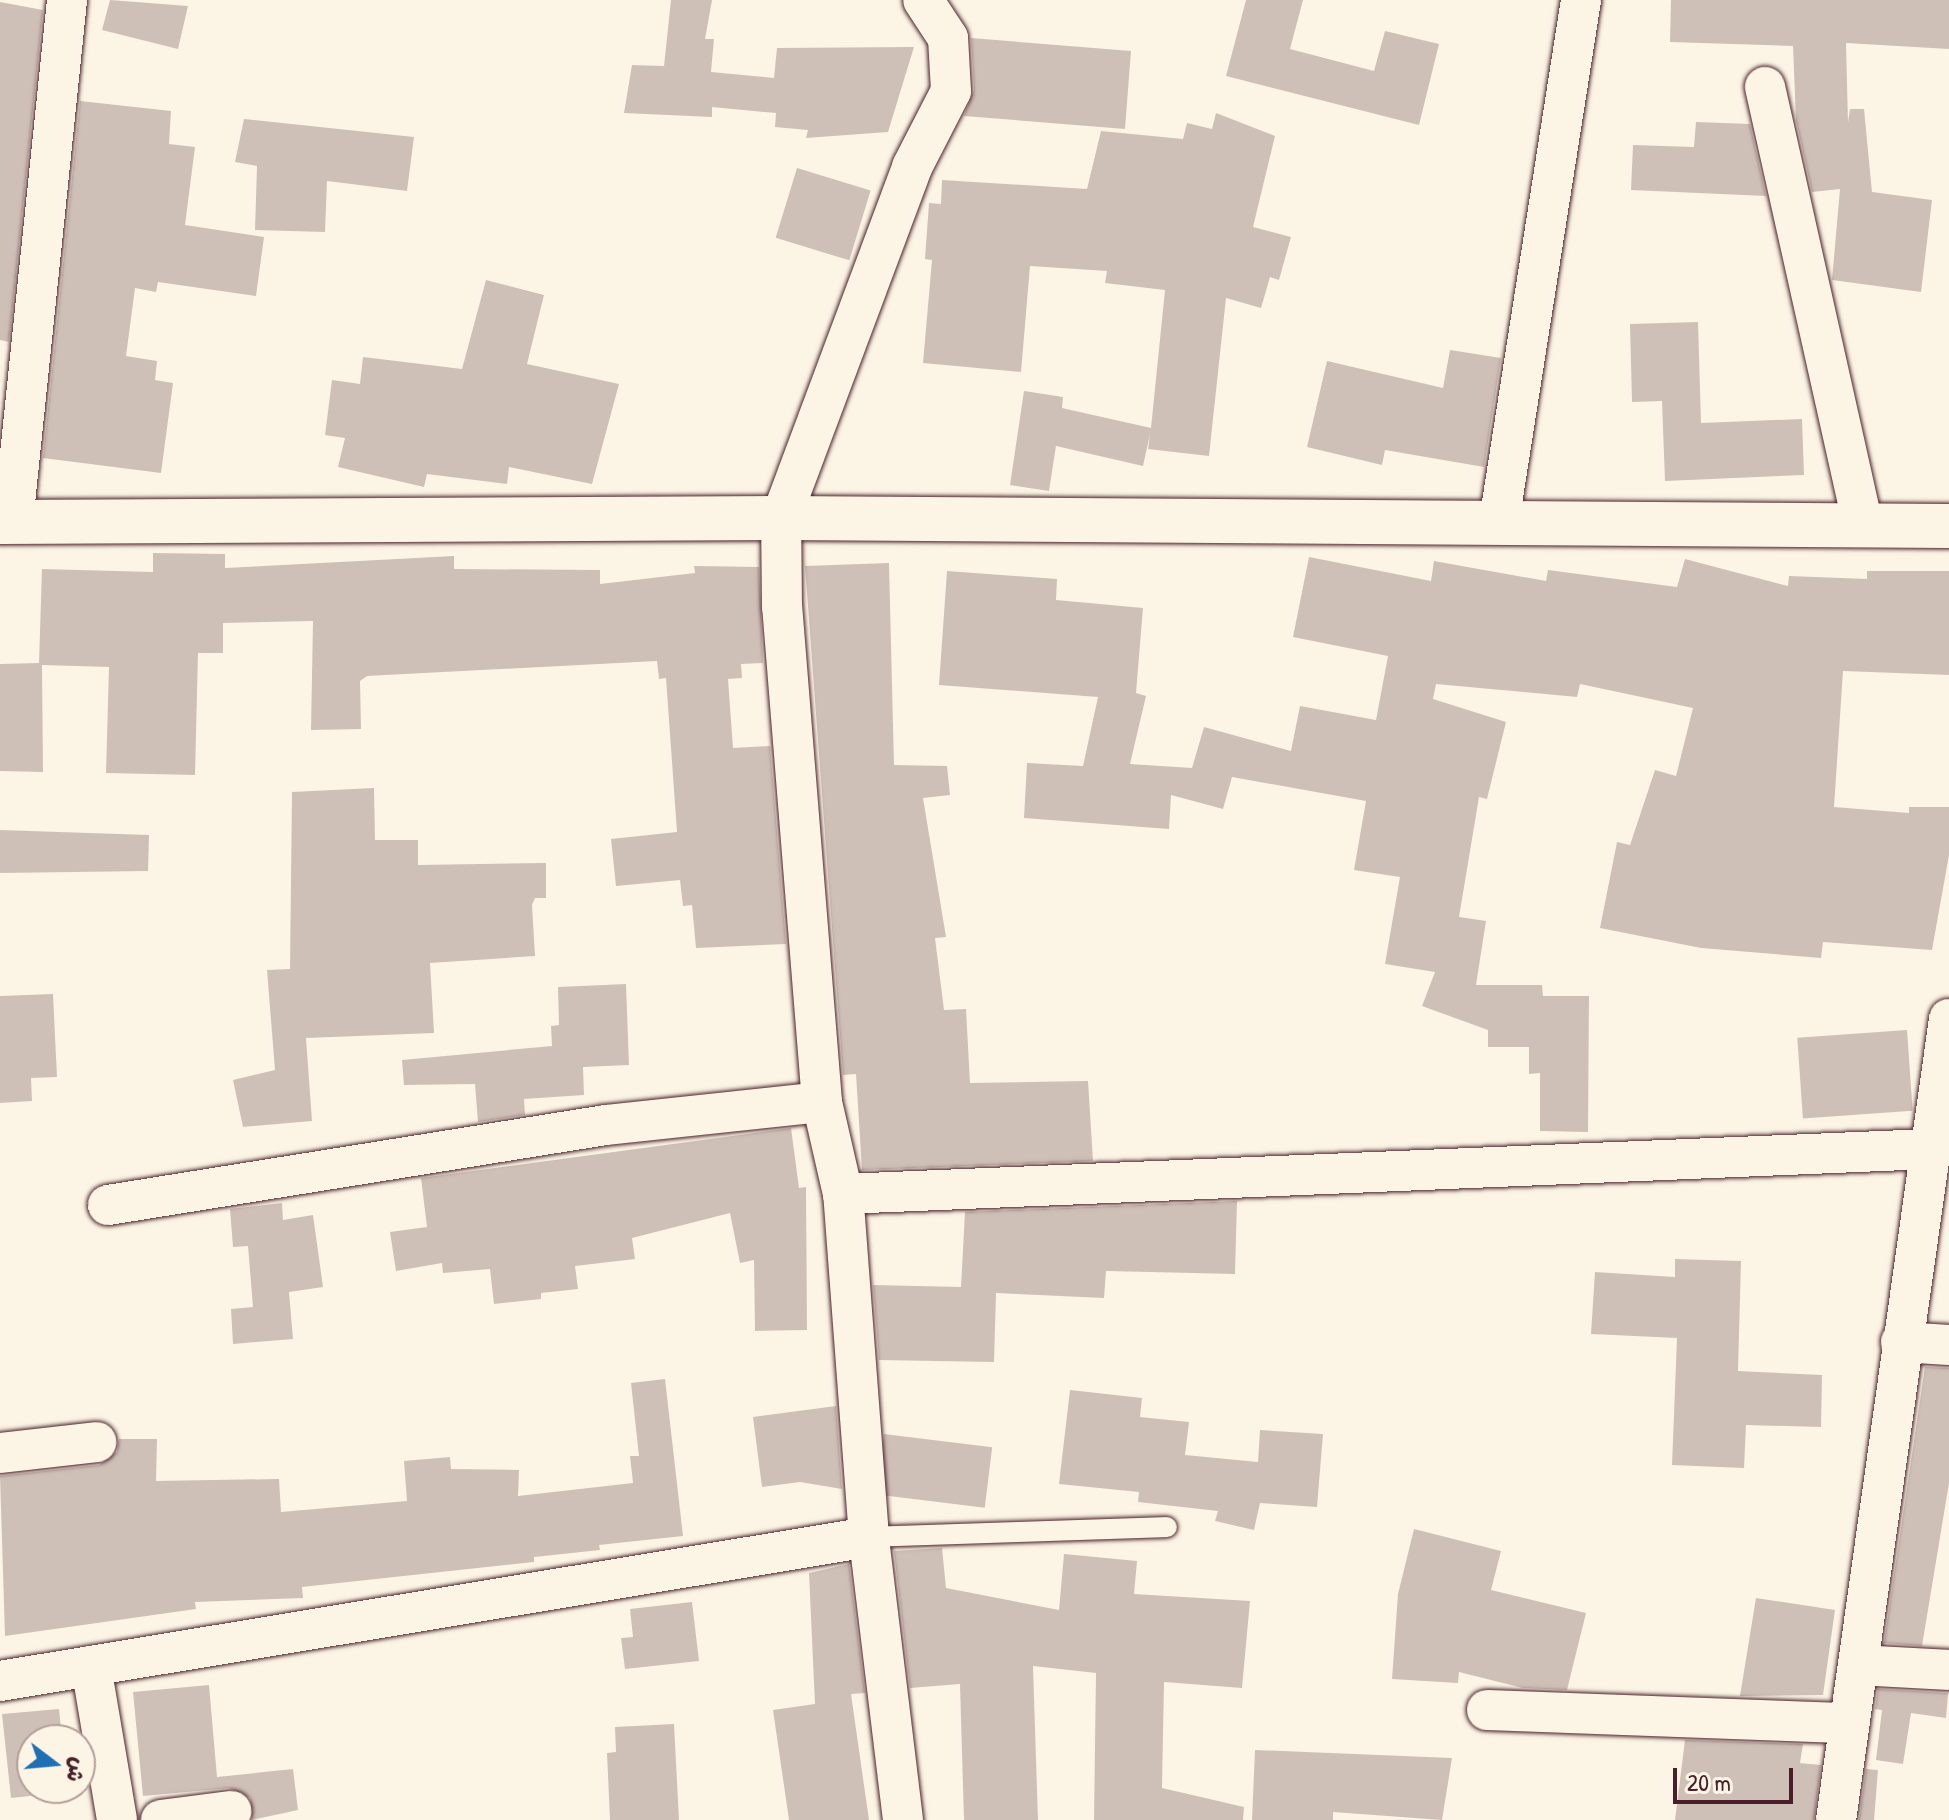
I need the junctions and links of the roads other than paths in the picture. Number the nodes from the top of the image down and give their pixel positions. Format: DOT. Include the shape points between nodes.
graph roads {
  1 [pos="67,0"];
  2 [pos="923,0"];
  3 [pos="1581,0"];
  4 [pos="1765,87"];
  5 [pos="781,518"];
  6 [pos="6,522"];
  7 [pos="1499,522"];
  8 [pos="1863,525"];
  9 [pos="1949,526"];
  10 [pos="1949,1019"];
  11 [pos="822,1102"];
  12 [pos="1930,1149"];
  13 [pos="843,1194"];
  14 [pos="108,1205"];
  15 [pos="1934,1212"];
  16 [pos="1901,1342"];
  17 [pos="1949,1345"];
  18 [pos="96,1442"];
  19 [pos="0,1453"];
  20 [pos="1167,1527"];
  21 [pos="869,1537"];
  22 [pos="1858,1665"];
  23 [pos="91,1666"];
  24 [pos="1949,1670"];
  25 [pos="0,1681"];
  26 [pos="1487,1710"];
  27 [pos="1849,1723"];
  28 [pos="231,1811"];
  29 [pos="117,1820"];
  30 [pos="161,1820"];
  31 [pos="903,1820"];
  32 [pos="1836,1820"];
  1 -- 6 [label="street"];
  2 -- 5 [label="street" via="948,38 951,91 912,167"];
  3 -- 7 [label="street"];
  4 -- 8 [label="street"];
  5 -- 6 [label="street"];
  5 -- 7 [label="street"];
  5 -- 11 [label="street" via="782,607"];
  7 -- 8 [label="street"];
  8 -- 9 [label="street"];
  10 -- 12 [label="street"];
  11 -- 13 [label="street"];
  11 -- 14 [label="street" via="606,1125"];
  12 -- 13 [label="street"];
  12 -- 15 [label="street"];
  13 -- 21 [label="street"];
  15 -- 16 [label="street"];
  16 -- 17 [label="street"];
  16 -- 22 [label="street"];
  18 -- 19 [label="street"];
  20 -- 21 [label="lane"];
  21 -- 23 [label="street"];
  21 -- 31 [label="street"];
  22 -- 24 [label="street"];
  22 -- 27 [label="street"];
  23 -- 25 [label="street"];
  23 -- 29 [label="street"];
  26 -- 27 [label="street"];
  27 -- 32 [label="street"];
  28 -- 30 [label="street"];
}
